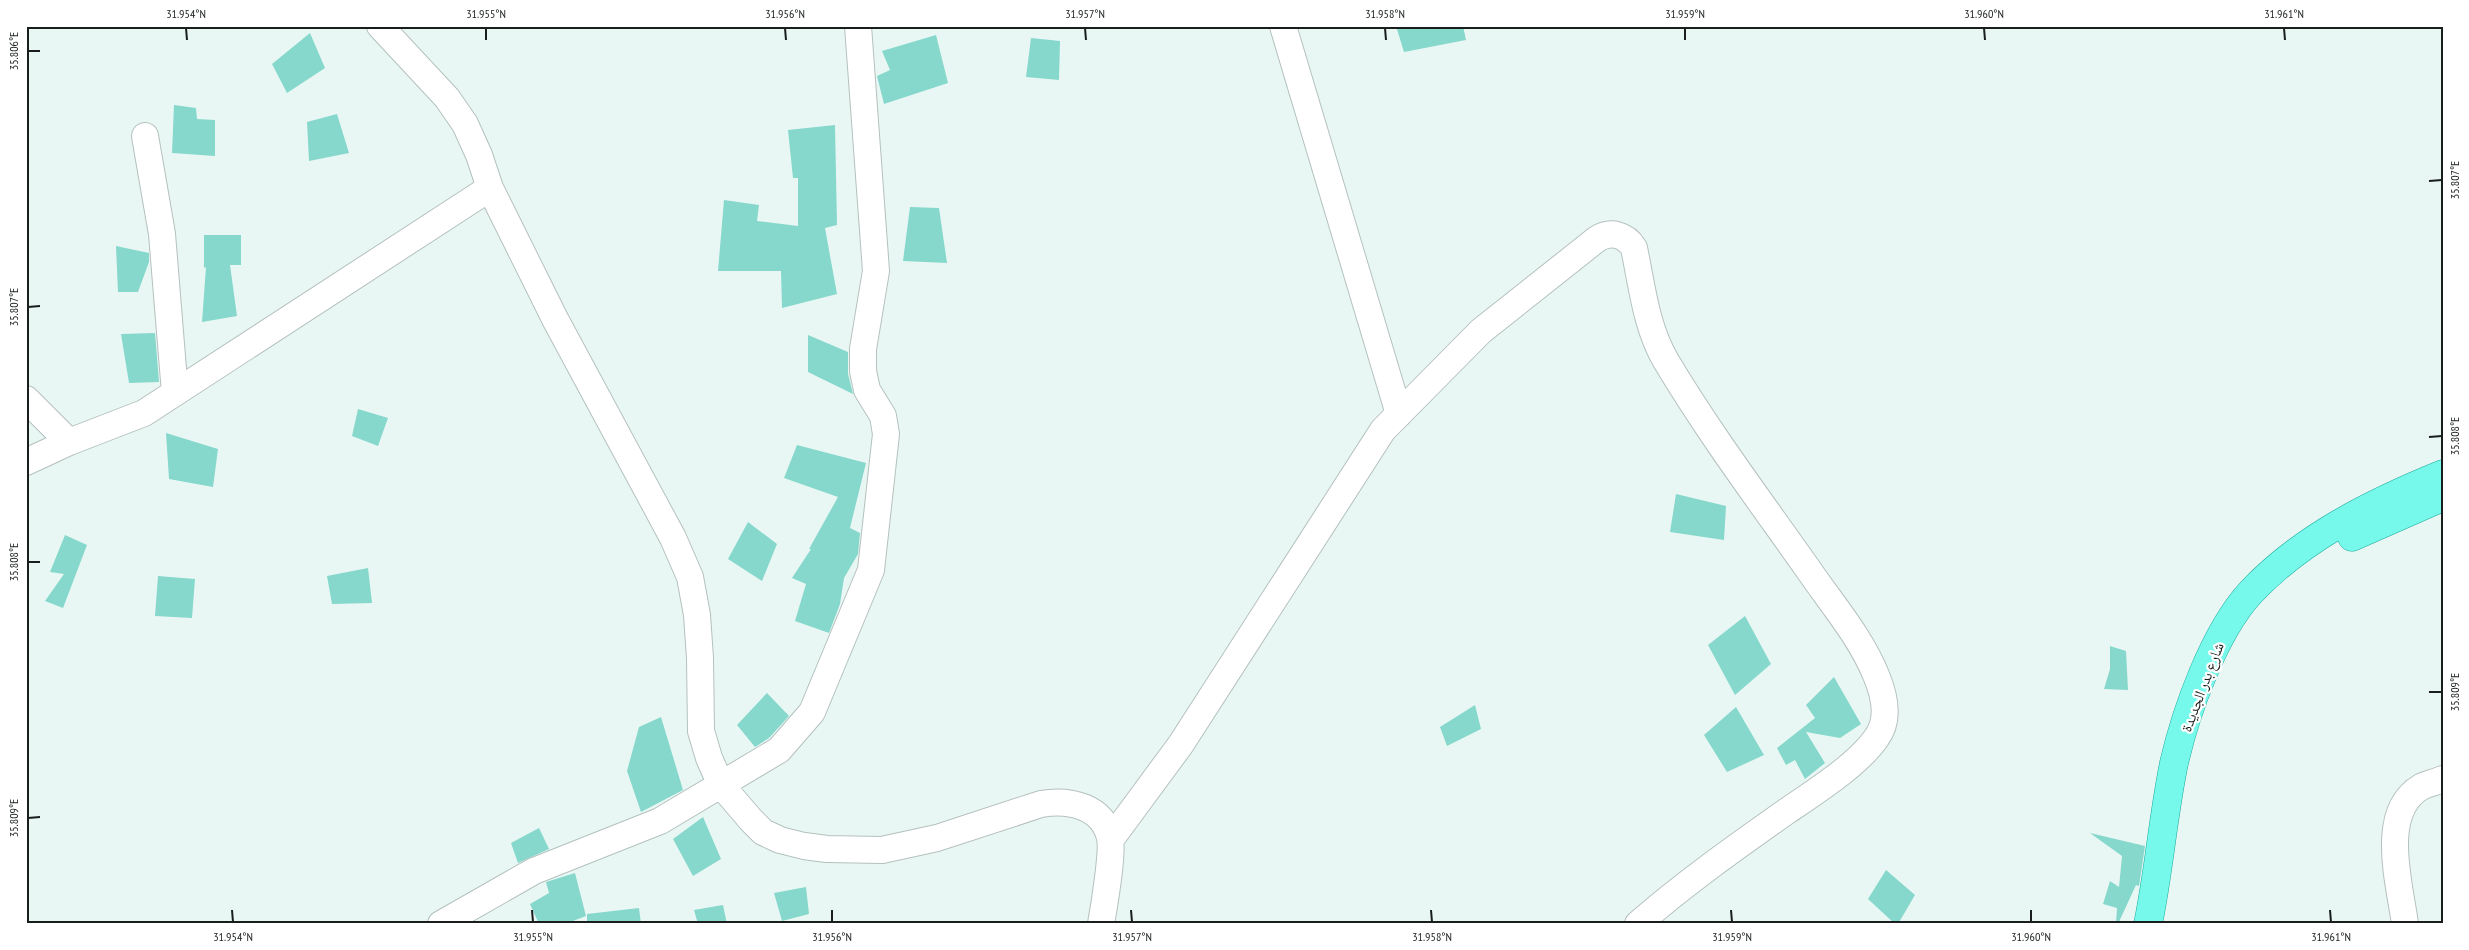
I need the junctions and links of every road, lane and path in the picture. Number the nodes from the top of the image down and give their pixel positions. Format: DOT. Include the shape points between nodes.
graph roads {
  1 [pos="858,26"];
  2 [pos="1283,26"];
  3 [pos="390,29"];
  4 [pos="145,136"];
  5 [pos="490,188"];
  6 [pos="175,393"];
  7 [pos="26,399"];
  8 [pos="1399,414"];
  9 [pos="68,442"];
  10 [pos="26,462"];
  11 [pos="2443,474"];
  12 [pos="2443,496"];
  13 [pos="2443,779"];
  14 [pos="721,785"];
  15 [pos="1111,840"];
  16 [pos="441,924"];
  17 [pos="1101,924"];
  18 [pos="1638,924"];
  19 [pos="2148,924"];
  20 [pos="2159,924"];
  21 [pos="2404,924"];
  1 -- 14 [label="street" via="876,271 863,349 863,371 867,390 882,416 886,434 872,561 812,712 779,750"];
  2 -- 8 [label="street"];
  3 -- 5 [label="street" via="465,124"];
  4 -- 6 [label="street" via="162,234"];
  5 -- 6 [label="street"];
  5 -- 14 [label="street" via="555,319 673,538 690,577 697,615 701,731"];
  6 -- 9 [label="street" via="144,413"];
  7 -- 9 [label="street"];
  8 -- 15 [label="street" via="1383,430 1181,744"];
  8 -- 18 [label="street" via="1480,331 1597,239 1610,234 1620,235 1634,248 1651,326 1665,359 1733,463 1859,642 1876,675 1884,700 1884,718 1879,735 1866,751 1672,894"];
  9 -- 10 [label="street"];
  11 -- 19 [label="main road, شارع بدر الجديدة" via="2398,492 2338,524 2281,565 2235,612 2206,667 2174,762"];
  12 -- 20 [label="main road, شارع بدر الجديدة" via="2335,545 2301,569 2253,619 2233,652 2198,731 2175,832"];
  13 -- 21 [label="street" via="2420,788 2409,798 2394,831"];
  14 -- 15 [label="street" via="763,832 804,846 882,850 937,838 1057,801 1074,802 1088,809 1099,818"];
  14 -- 16 [label="street" via="660,821 534,872"];
  15 -- 17 [label="street"];
}
